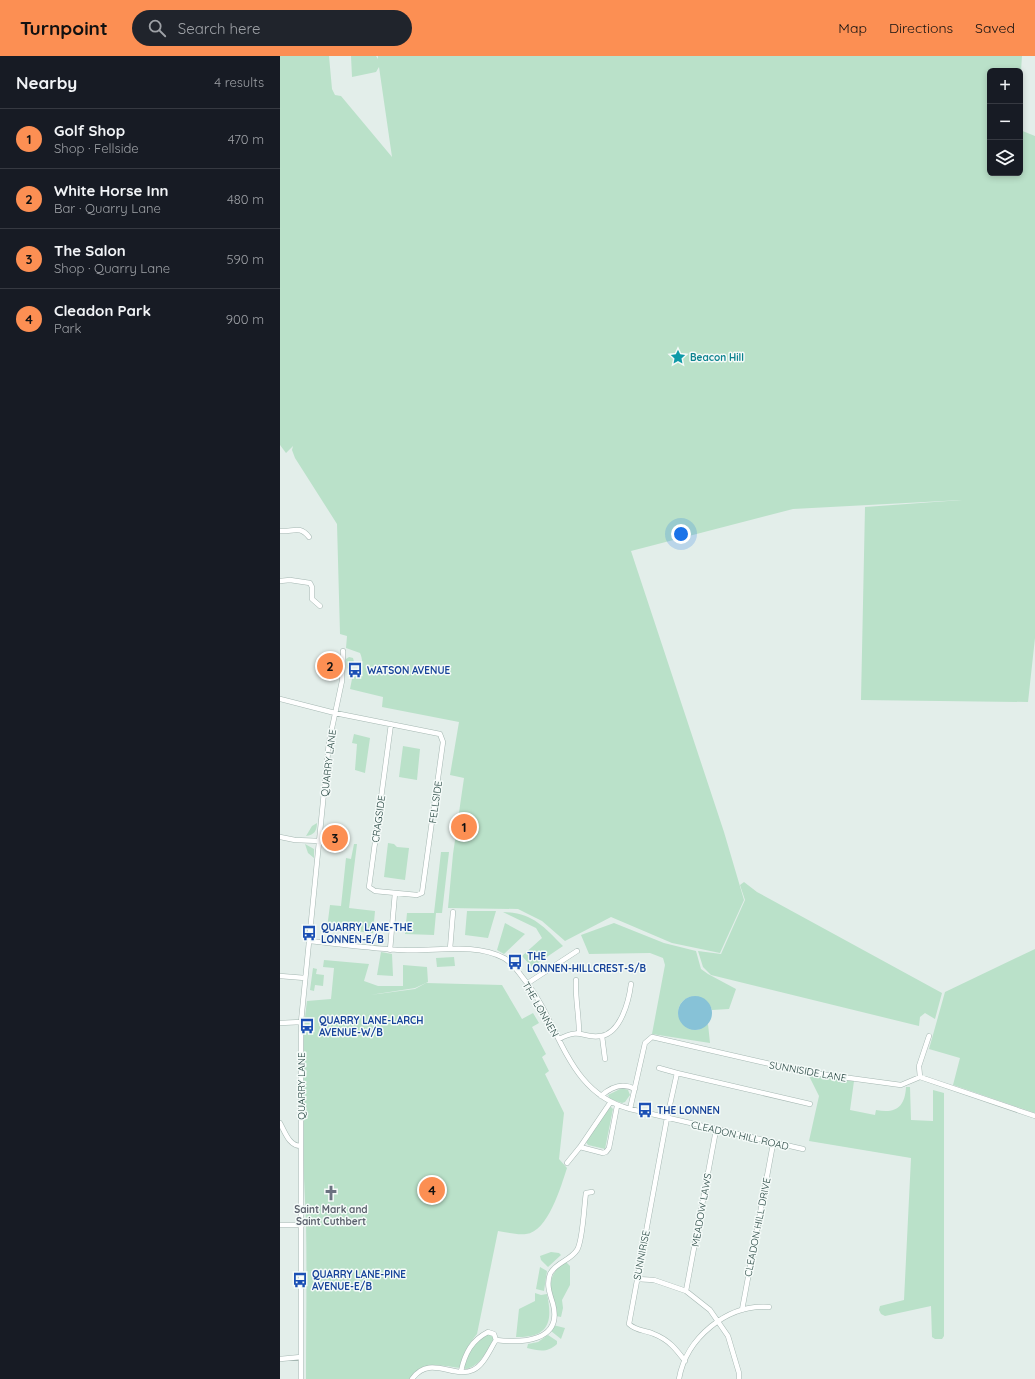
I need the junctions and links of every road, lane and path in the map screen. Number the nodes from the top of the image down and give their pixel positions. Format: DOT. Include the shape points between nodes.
graph roads {
  1 [pos="280,531"];
  2 [pos="309,537"];
  3 [pos="280,581"];
  4 [pos="320,606"];
  5 [pos="343,651"];
  6 [pos="280,699"];
  7 [pos="336,713"];
  8 [pos="391,724"];
  9 [pos="280,837"];
  10 [pos="320,841"];
  11 [pos="395,893"];
  12 [pos="453,912"];
  13 [pos="310,941"];
  14 [pos="450,949"];
  15 [pos="390,950"];
  16 [pos="576,951"];
  17 [pos="280,976"];
  18 [pos="305,978"];
  19 [pos="576,980"];
  20 [pos="528,983"];
  21 [pos="631,984"];
  22 [pos="301,1022"];
  23 [pos="280,1023"];
  24 [pos="579,1033"];
  25 [pos="602,1036"];
  26 [pos="929,1036"];
  27 [pos="559,1039"];
  28 [pos="605,1059"];
  29 [pos="659,1068"];
  30 [pos="677,1074"];
  31 [pos="920,1077"];
  32 [pos="635,1089"];
  33 [pos="601,1096"];
  34 [pos="610,1103"];
  35 [pos="810,1104"];
  36 [pos="617,1106"];
  37 [pos="630,1109"];
  38 [pos="1035,1116"];
  39 [pos="667,1118"];
  40 [pos="280,1123"];
  41 [pos="716,1130"];
  42 [pos="773,1144"];
  43 [pos="301,1146"];
  44 [pos="580,1147"];
  45 [pos="803,1150"];
  46 [pos="567,1163"];
  47 [pos="592,1192"];
  48 [pos="280,1225"];
  49 [pos="302,1225"];
  50 [pos="637,1278"];
  51 [pos="686,1291"];
  52 [pos="768,1307"];
  53 [pos="742,1310"];
  54 [pos="717,1322"];
  55 [pos="496,1340"];
  56 [pos="301,1358"];
  57 [pos="280,1359"];
  58 [pos="685,1361"];
  59 [pos="462,1371"];
  60 [pos="301,1379"];
  61 [pos="412,1379"];
  62 [pos="679,1379"];
  63 [pos="739,1379"];
  1 -- 2 [label="street" via="305,531"];
  3 -- 4 [label="street" via="296,580 310,583 312,599"];
  5 -- 7 [label="street, QUARRY LANE" via="342,678"];
  6 -- 7 [label="street"];
  7 -- 8 [label="street"];
  7 -- 10 [label="street, QUARRY LANE" via="329,742"];
  8 -- 11 [label="street, CRAGSIDE" via="369,887 375,891"];
  8 -- 11 [label="street, FELLSIDE" via="440,734 443,742 422,893"];
  9 -- 10 [label="street"];
  10 -- 13 [label="street, QUARRY LANE"];
  11 -- 15 [label="street"];
  12 -- 14 [label="street"];
  13 -- 15 [label="street, THE LONNEN"];
  13 -- 18 [label="street, QUARRY LANE"];
  14 -- 15 [label="street, THE LONNEN"];
  14 -- 20 [label="street, THE LONNEN" via="491,953 505,959"];
  16 -- 20 [label="street"];
  17 -- 18 [label="street"];
  18 -- 22 [label="street, QUARRY LANE"];
  19 -- 24 [label="street"];
  20 -- 27 [label="street, THE LONNEN"];
  21 -- 25 [label="street" via="628,1004 622,1018"];
  22 -- 23 [label="street"];
  22 -- 43 [label="street, QUARRY LANE"];
  24 -- 25 [label="street"];
  24 -- 27 [label="street" via="570,1033"];
  25 -- 28 [label="street"];
  26 -- 31 [label="street" via="919,1066"];
  27 -- 33 [label="street, THE LONNEN" via="576,1071"];
  29 -- 30 [label="street"];
  30 -- 35 [label="street"];
  30 -- 39 [label="street, SUNNIRISE"];
  31 -- 32 [label="street, SUNNISIDE LANE" via="901,1085 796,1070 652,1037 645,1043"];
  31 -- 38 [label="street"];
  32 -- 33 [label="street" via="620,1085"];
  32 -- 37 [label="street, SUNNISIDE LANE"];
  33 -- 34 [label="street, THE LONNEN"];
  34 -- 36 [label="street, THE LONNEN"];
  34 -- 44 [label="street"];
  36 -- 37 [label="street, THE LONNEN"];
  36 -- 44 [label="street" via="606,1152"];
  37 -- 39 [label="street, CLEADON HILL ROAD"];
  39 -- 41 [label="street, CLEADON HILL ROAD"];
  39 -- 50 [label="street, SUNNIRISE"];
  40 -- 43 [label="street" via="292,1143"];
  41 -- 42 [label="street, CLEADON HILL ROAD"];
  41 -- 51 [label="street, MEADOW LAWS"];
  42 -- 45 [label="street, CLEADON HILL ROAD"];
  42 -- 53 [label="street, CLEADON HILL DRIVE"];
  43 -- 49 [label="street, QUARRY LANE"];
  44 -- 46 [label="street"];
  47 -- 55 [label="street" via="586,1193 577,1250 558,1264 550,1276 548,1286 554,1318 548,1331 539,1338 528,1341"];
  48 -- 49 [label="street"];
  49 -- 56 [label="street, QUARRY LANE"];
  50 -- 51 [label="street" via="654,1280"];
  50 -- 58 [label="street, SUNNIRISE" via="629,1324 634,1329 653,1333 666,1340"];
  51 -- 54 [label="street" via="710,1310"];
  52 -- 53 [label="street" via="755,1306"];
  53 -- 54 [label="street"];
  54 -- 58 [label="street" via="693,1345"];
  54 -- 63 [label="street" via="728,1336"];
  55 -- 59 [label="street" via="474,1370"];
  55 -- 59 [label="street" via="494,1334 488,1332 478,1337 464,1358"];
  56 -- 57 [label="street"];
  56 -- 60 [label="street, QUARRY LANE"];
  58 -- 62 [label="street" via="680,1368"];
  59 -- 61 [label="street" via="432,1367 422,1370"];
}
